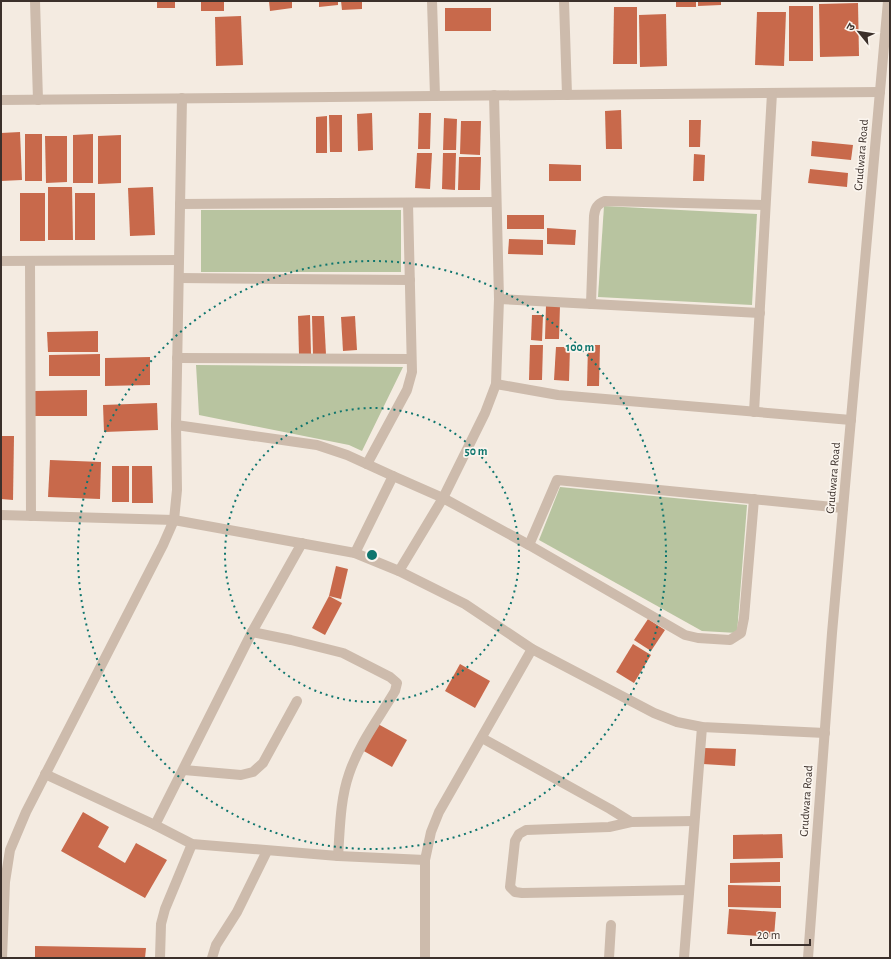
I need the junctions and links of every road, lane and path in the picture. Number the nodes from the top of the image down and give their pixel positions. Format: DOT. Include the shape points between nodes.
graph roads {
  1 [pos="35,1"];
  2 [pos="432,1"];
  3 [pos="564,1"];
  4 [pos="888,1"];
  5 [pos="772,92"];
  6 [pos="880,92"];
  7 [pos="567,94"];
  8 [pos="494,95"];
  9 [pos="435,96"];
  10 [pos="182,98"];
  11 [pos="1,100"];
  12 [pos="38,100"];
  13 [pos="496,202"];
  14 [pos="408,203"];
  15 [pos="180,204"];
  16 [pos="766,205"];
  17 [pos="179,260"];
  18 [pos="1,261"];
  19 [pos="30,261"];
  20 [pos="179,278"];
  21 [pos="410,280"];
  22 [pos="499,299"];
  23 [pos="591,304"];
  24 [pos="760,313"];
  25 [pos="177,358"];
  26 [pos="411,359"];
  27 [pos="496,384"];
  28 [pos="754,412"];
  29 [pos="851,420"];
  30 [pos="176,425"];
  31 [pos="367,464"];
  32 [pos="393,476"];
  33 [pos="443,498"];
  34 [pos="754,499"];
  35 [pos="843,508"];
  36 [pos="1,515"];
  37 [pos="31,516"];
  38 [pos="174,520"];
  39 [pos="302,543"];
  40 [pos="529,545"];
  41 [pos="356,553"];
  42 [pos="399,571"];
  43 [pos="252,632"];
  44 [pos="532,649"];
  45 [pos="298,701"];
  46 [pos="702,726"];
  47 [pos="825,732"];
  48 [pos="482,738"];
  49 [pos="184,770"];
  50 [pos="45,774"];
  51 [pos="694,821"];
  52 [pos="631,822"];
  53 [pos="155,825"];
  54 [pos="192,844"];
  55 [pos="5,848"];
  56 [pos="267,851"];
  57 [pos="338,856"];
  58 [pos="425,860"];
  59 [pos="690,890"];
  60 [pos="611,925"];
  61 [pos="2,958"];
  62 [pos="160,958"];
  63 [pos="212,958"];
  64 [pos="425,958"];
  65 [pos="608,958"];
  66 [pos="684,958"];
  67 [pos="808,958"];
  1 -- 12 [label="street"];
  2 -- 9 [label="street"];
  3 -- 7 [label="street"];
  4 -- 6 [label="street, Grudwara Road"];
  5 -- 6 [label="street"];
  5 -- 7 [label="street"];
  5 -- 16 [label="street"];
  6 -- 29 [label="street, Grudwara Road"];
  7 -- 8 [label="street"];
  8 -- 9 [label="street"];
  8 -- 13 [label="street"];
  9 -- 10 [label="street"];
  10 -- 12 [label="street"];
  10 -- 15 [label="street"];
  11 -- 12 [label="street"];
  13 -- 14 [label="street"];
  13 -- 22 [label="street"];
  14 -- 15 [label="street"];
  14 -- 21 [label="street"];
  15 -- 17 [label="street"];
  16 -- 23 [label="street" via="605,201 599,204 594,216"];
  16 -- 24 [label="street"];
  17 -- 19 [label="street"];
  17 -- 20 [label="street"];
  18 -- 19 [label="street"];
  19 -- 37 [label="street"];
  20 -- 21 [label="street"];
  20 -- 25 [label="street"];
  21 -- 26 [label="street"];
  22 -- 23 [label="street"];
  22 -- 27 [label="street"];
  23 -- 24 [label="street"];
  24 -- 28 [label="street"];
  25 -- 26 [label="street"];
  25 -- 30 [label="street"];
  26 -- 31 [label="street" via="412,372 407,390"];
  27 -- 28 [label="street" via="558,395"];
  27 -- 33 [label="street" via="485,414"];
  28 -- 29 [label="street"];
  29 -- 35 [label="street, Grudwara Road"];
  30 -- 31 [label="street" via="317,445"];
  30 -- 38 [label="street" via="177,490"];
  31 -- 32 [label="street"];
  32 -- 33 [label="street"];
  32 -- 41 [label="street"];
  33 -- 40 [label="street"];
  33 -- 42 [label="street"];
  34 -- 35 [label="street"];
  34 -- 40 [label="street" via="557,480"];
  34 -- 40 [label="street" via="744,618 740,632 730,640 685,635"];
  35 -- 47 [label="street, Grudwara Road"];
  36 -- 37 [label="street"];
  37 -- 38 [label="street"];
  38 -- 39 [label="street"];
  38 -- 50 [label="street"];
  39 -- 41 [label="street"];
  39 -- 43 [label="street"];
  41 -- 42 [label="street"];
  42 -- 44 [label="street" via="465,604"];
  43 -- 49 [label="street"];
  43 -- 57 [label="street" via="343,653 397,683 348,775 342,801"];
  44 -- 46 [label="street" via="654,713 677,722"];
  44 -- 48 [label="street"];
  45 -- 49 [label="street" via="263,763 253,772 242,775"];
  46 -- 47 [label="street"];
  46 -- 51 [label="street"];
  47 -- 67 [label="street, Grudwara Road"];
  48 -- 52 [label="street"];
  48 -- 58 [label="street" via="439,812 431,832"];
  49 -- 53 [label="street"];
  50 -- 53 [label="street"];
  50 -- 55 [label="street"];
  51 -- 52 [label="street"];
  51 -- 59 [label="street"];
  52 -- 59 [label="street" via="609,827 526,830 519,834 515,841 510,887 514,892 522,893"];
  53 -- 54 [label="street"];
  54 -- 56 [label="street"];
  54 -- 62 [label="street" via="165,909"];
  55 -- 61 [label="street"];
  56 -- 57 [label="street"];
  56 -- 63 [label="street" via="237,912 216,945"];
  57 -- 58 [label="street"];
  58 -- 64 [label="street"];
  59 -- 66 [label="street"];
  60 -- 65 [label="street"];
}
